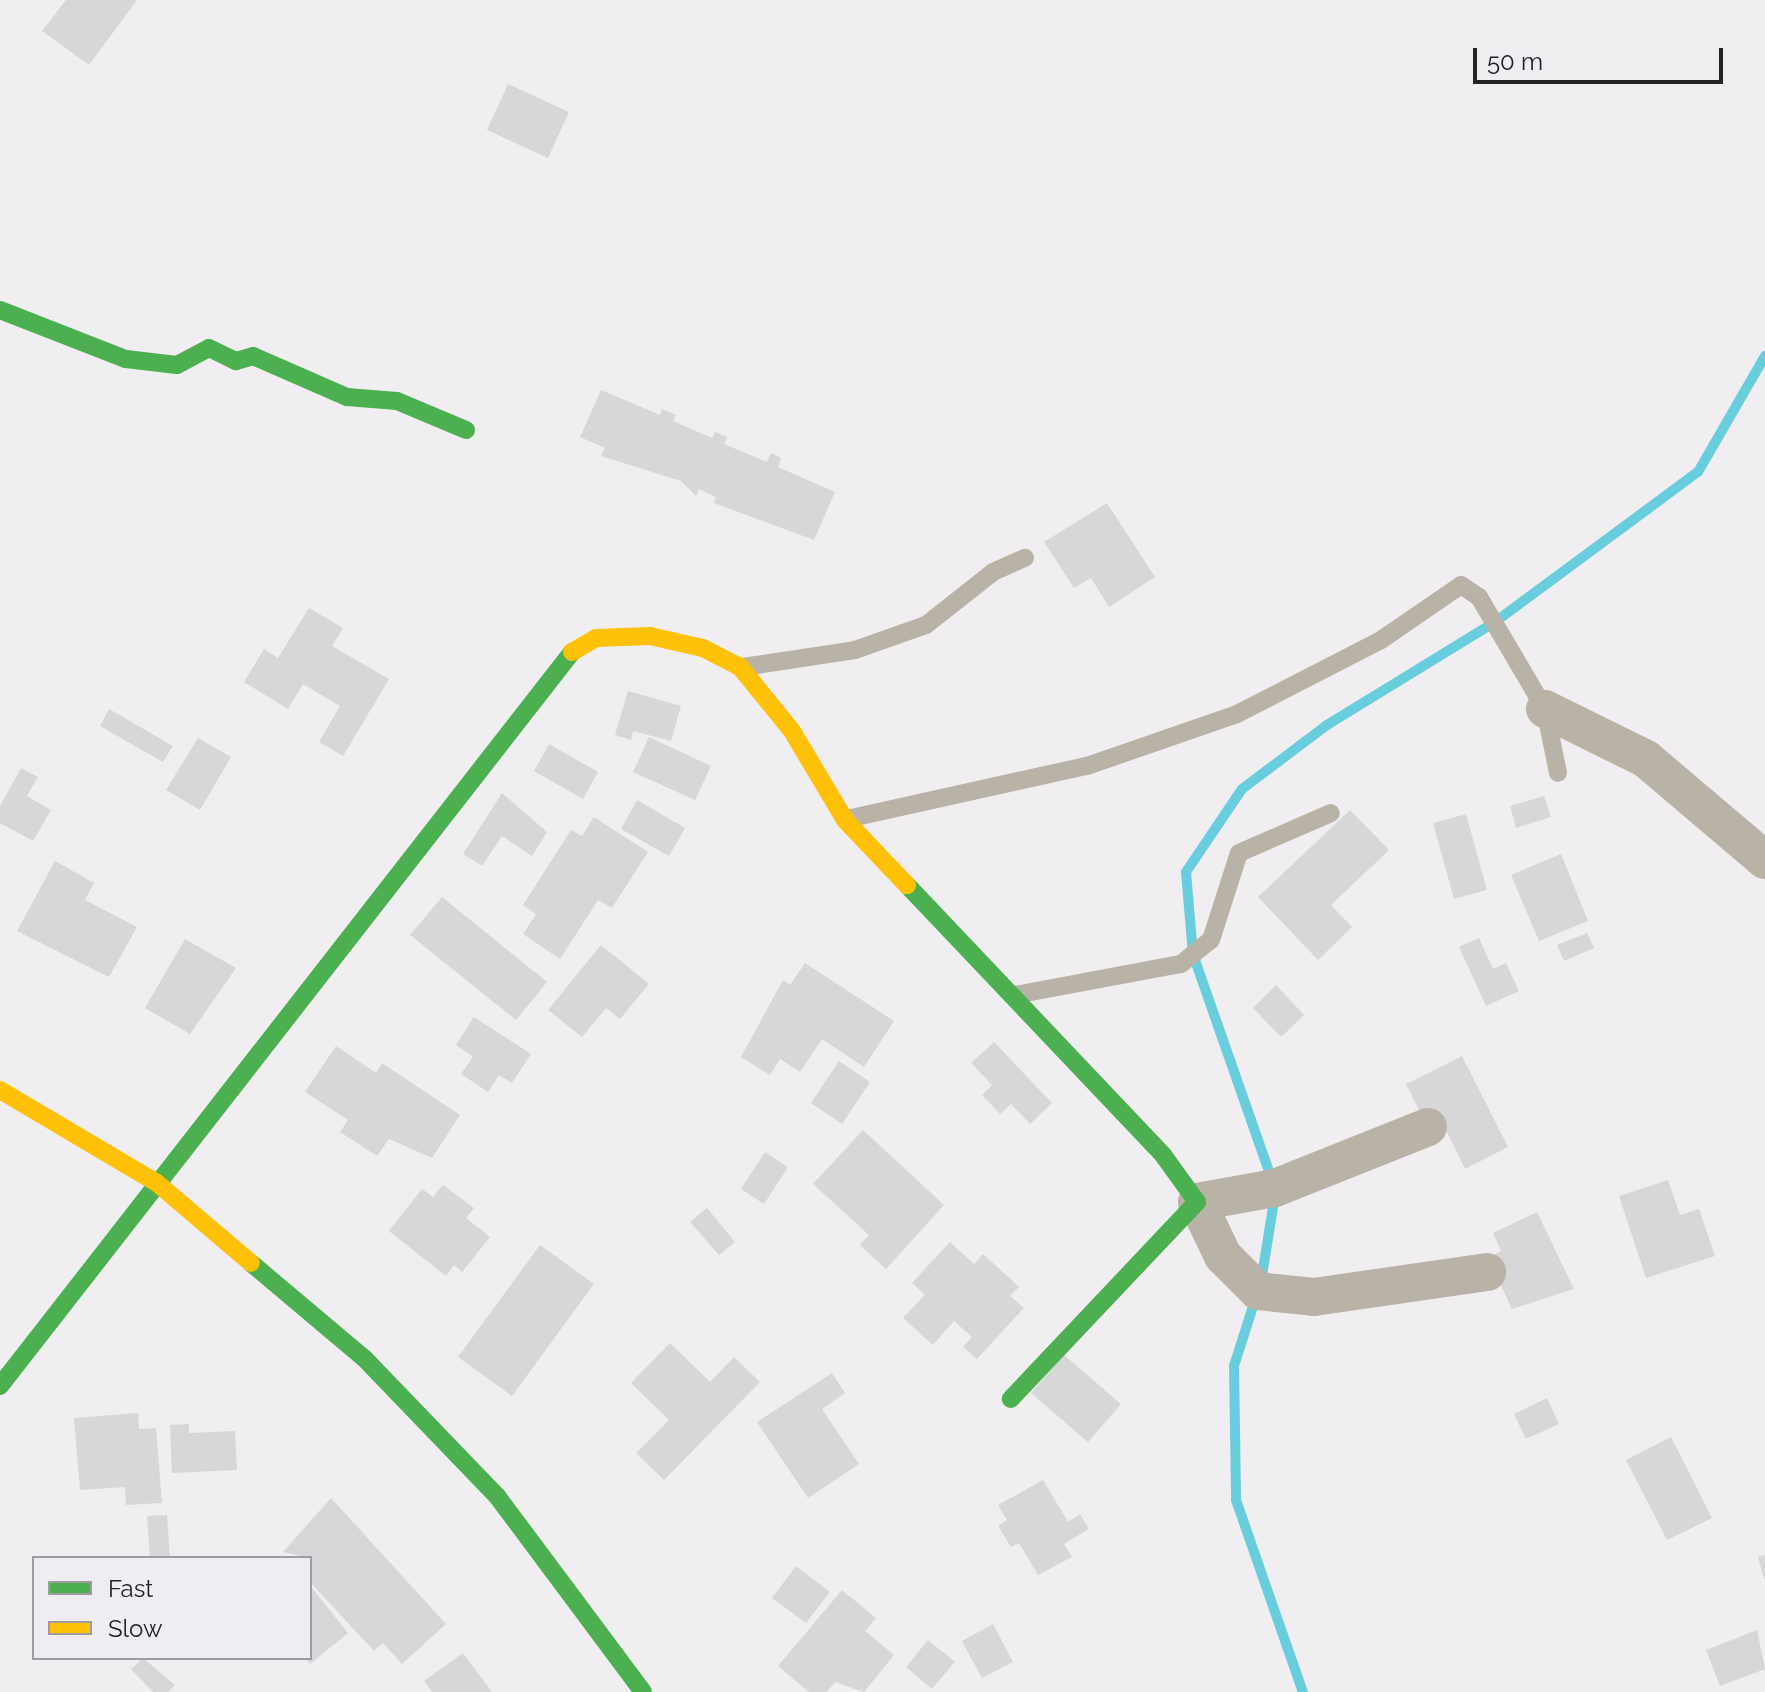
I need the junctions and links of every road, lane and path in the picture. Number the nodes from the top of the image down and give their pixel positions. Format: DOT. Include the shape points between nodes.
graph roads {
  1 [pos="0,310"];
  2 [pos="466,430"];
  3 [pos="1025,558"];
  4 [pos="740,667"];
  5 [pos="1545,709"];
  6 [pos="1558,773"];
  7 [pos="1331,813"];
  8 [pos="845,820"];
  9 [pos="1765,860"];
  10 [pos="1006,996"];
  11 [pos="0,1090"];
  12 [pos="1428,1127"];
  13 [pos="157,1183"];
  14 [pos="1197,1202"];
  15 [pos="1487,1272"];
  16 [pos="0,1386"];
  17 [pos="1011,1399"];
  18 [pos="643,1692"];
  1 -- 2 [label="street" via="126,359 177,365 209,348 236,361 253,356 347,397 397,401"];
  3 -- 4 [label="lane" via="993,572 926,625 855,650"];
  4 -- 8 [label="street" via="792,731"];
  4 -- 13 [label="street" via="703,648 650,636 596,638 560,659"];
  5 -- 6 [label="lane"];
  5 -- 8 [label="lane" via="1479,597 1461,585 1381,640 1237,714 1087,766"];
  5 -- 9 [label="street" via="1646,759"];
  7 -- 10 [label="lane" via="1239,853 1211,940 1181,964"];
  8 -- 10 [label="street"];
  10 -- 14 [label="street" via="1163,1155"];
  11 -- 13 [label="street"];
  12 -- 14 [label="street" via="1275,1188"];
  13 -- 16 [label="street"];
  13 -- 18 [label="street" via="364,1358 497,1496"];
  14 -- 15 [label="street" via="1223,1256 1258,1291 1314,1297"];
  14 -- 17 [label="street"];
}
